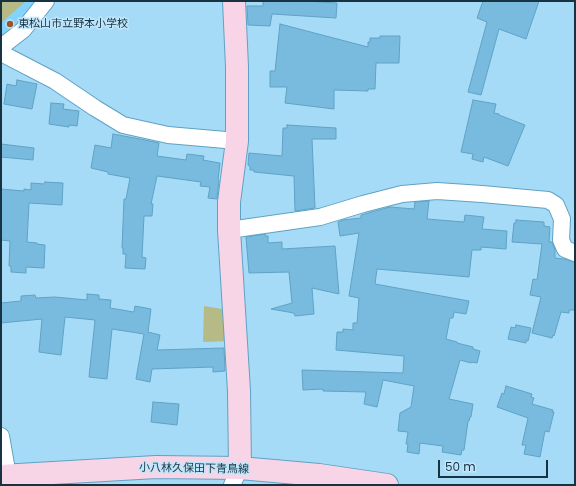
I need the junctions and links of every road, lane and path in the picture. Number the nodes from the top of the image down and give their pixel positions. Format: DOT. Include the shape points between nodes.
graph roads {
  1 [pos="46,1"];
  2 [pos="234,1"];
  3 [pos="1,47"];
  4 [pos="1,53"];
  5 [pos="237,141"];
  6 [pos="229,230"];
  7 [pos="575,253"];
  8 [pos="1,436"];
  9 [pos="5,476"];
  10 [pos="236,477"];
  11 [pos="387,485"];
  1 -- 3 [label="street" via="23,30"];
  2 -- 5 [label="street"];
  4 -- 5 [label="street" via="55,81 123,125 168,135"];
  5 -- 6 [label="street" via="228,202"];
  6 -- 7 [label="street" via="320,217 402,194 437,191 475,193 548,200 556,205 562,220 561,240 565,249"];
  6 -- 10 [label="street" via="239,391"];
  8 -- 9 [label="street"];
  9 -- 10 [label="street, 小八林久保田下青鳥線" via="156,467"];
  10 -- 11 [label="street, 小八林久保田下青鳥線" via="319,475"];
}
